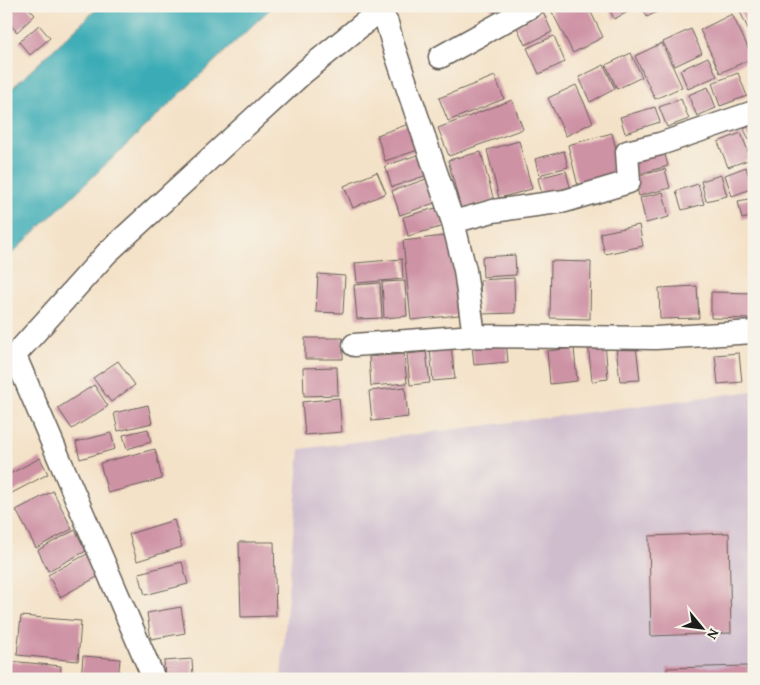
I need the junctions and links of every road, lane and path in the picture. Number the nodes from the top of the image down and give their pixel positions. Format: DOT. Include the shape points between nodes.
graph roads {
  1 [pos="532,6"];
  2 [pos="382,9"];
  3 [pos="440,57"];
  4 [pos="754,112"];
  5 [pos="453,222"];
  6 [pos="754,332"];
  7 [pos="474,336"];
  8 [pos="354,344"];
  9 [pos="10,360"];
  10 [pos="154,679"];
  1 -- 3 [label="street"];
  2 -- 5 [label="street"];
  2 -- 9 [label="street" via="303,72 107,253"];
  4 -- 5 [label="street" via="627,152 629,182 565,201 493,211"];
  5 -- 7 [label="street" via="465,270"];
  6 -- 7 [label="street" via="656,338"];
  7 -- 8 [label="street"];
  9 -- 10 [label="street"];
}
